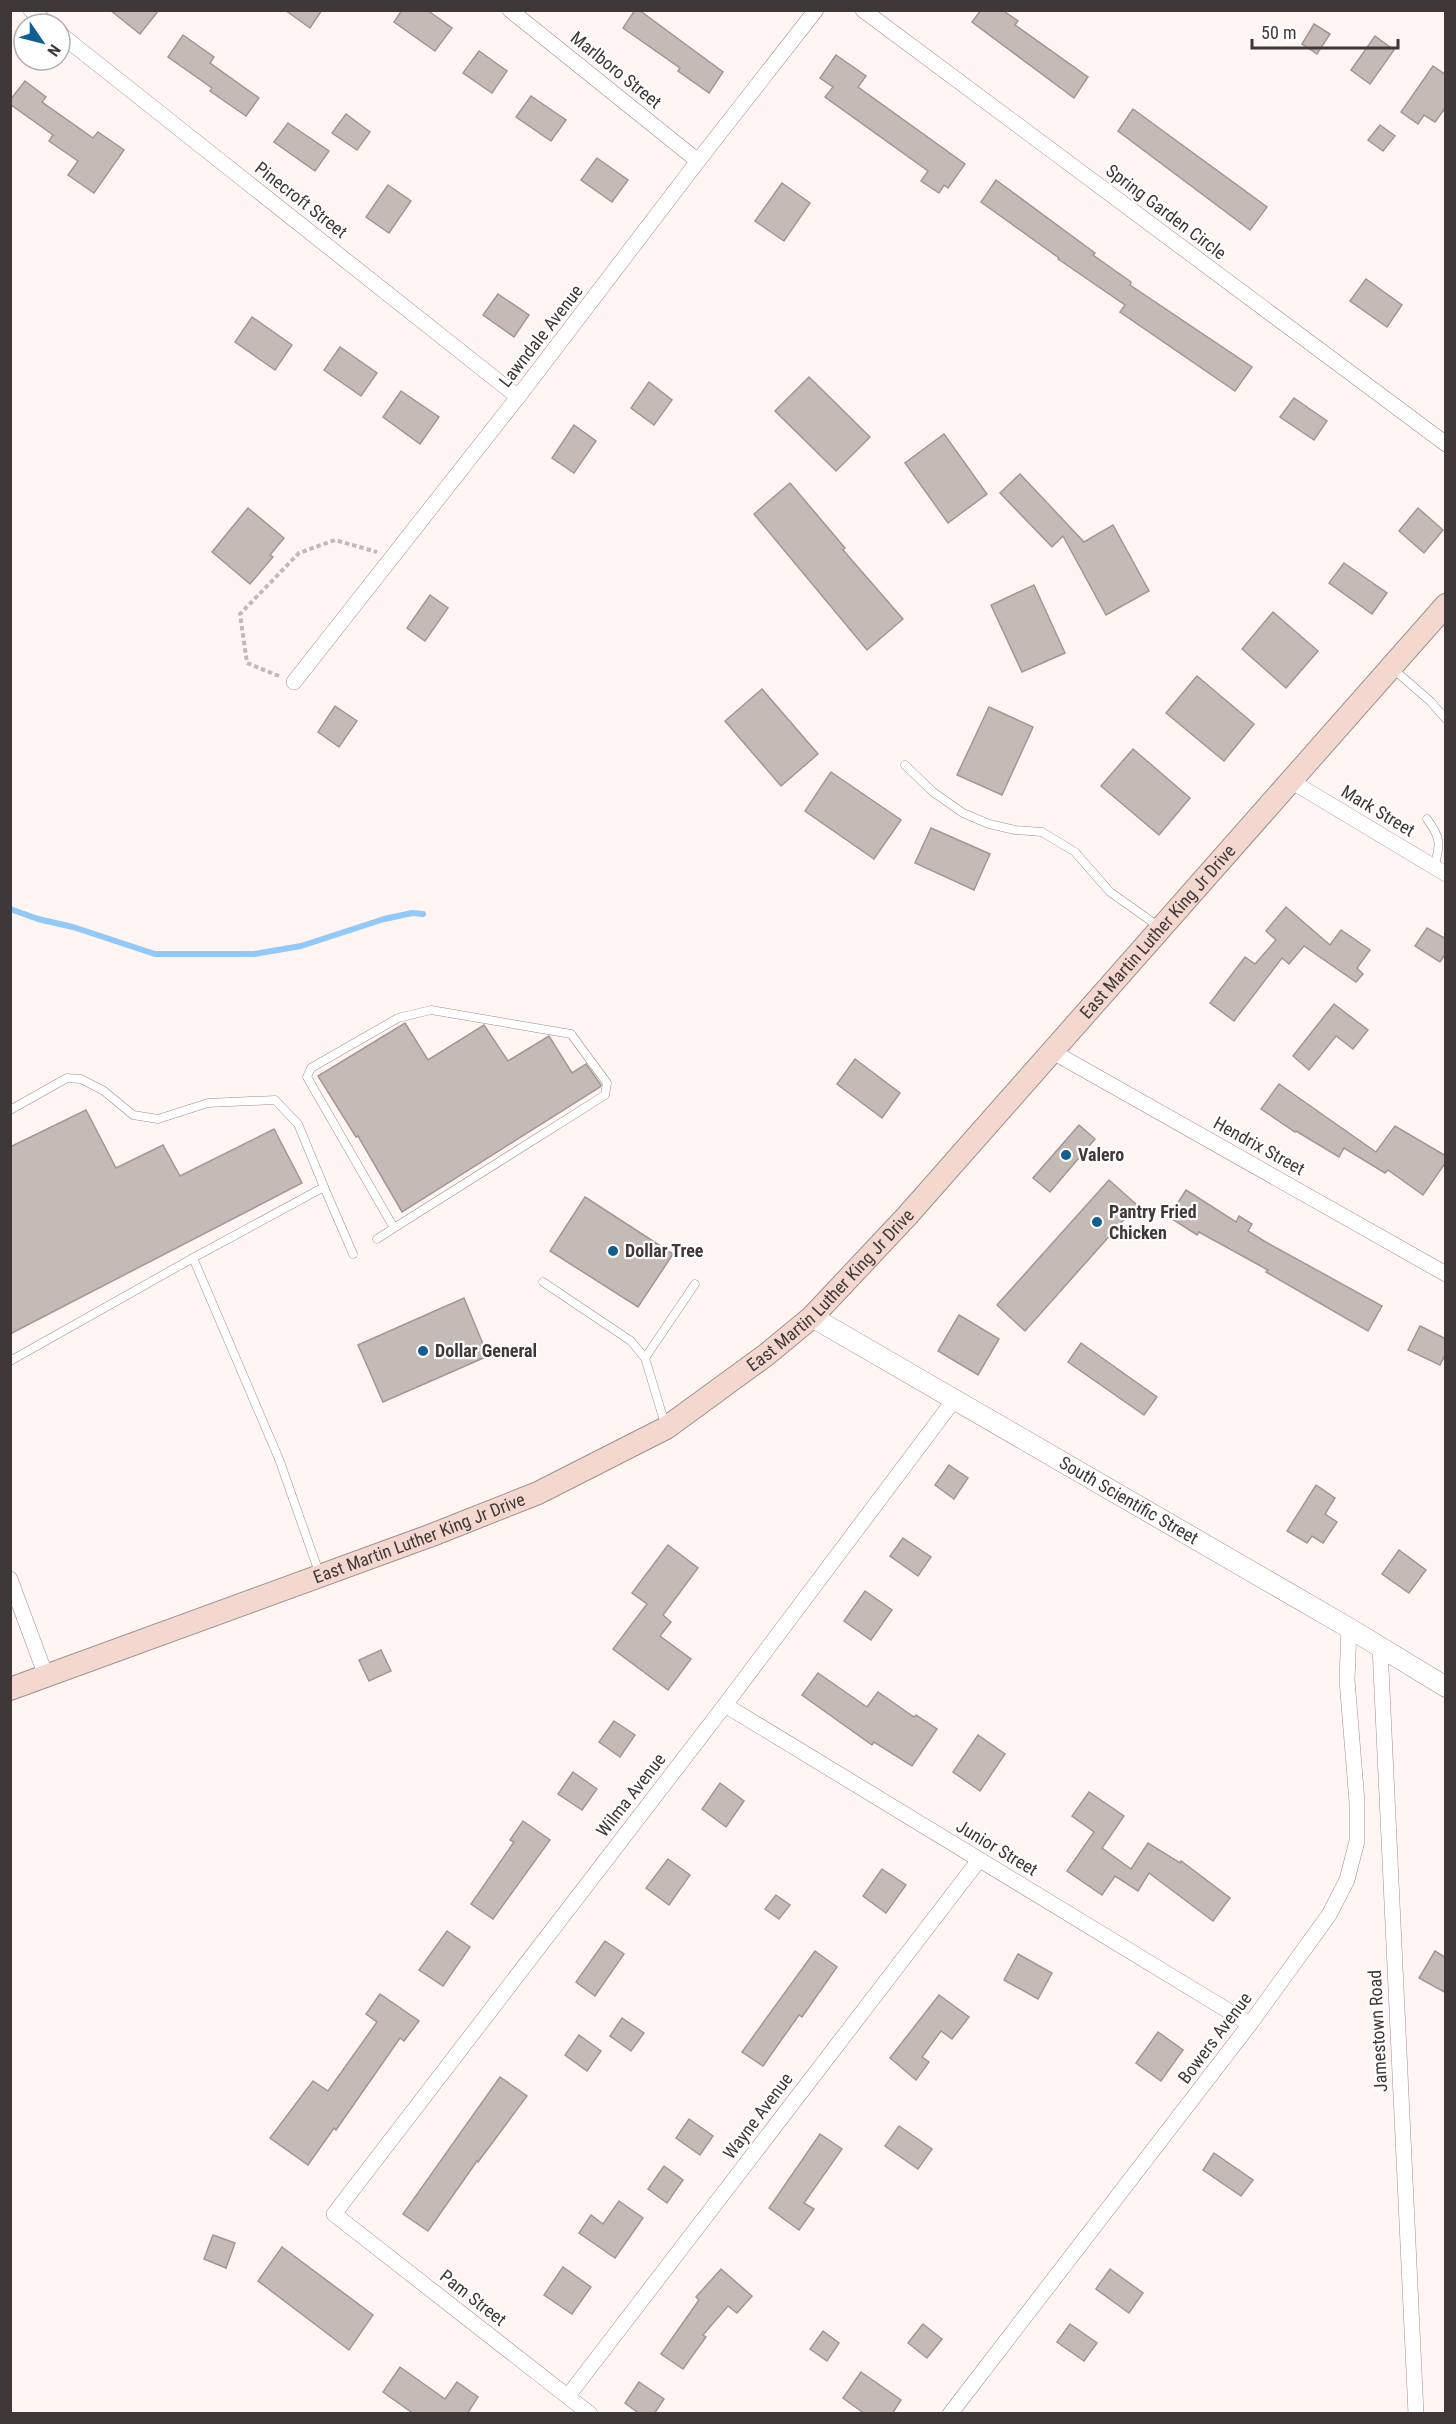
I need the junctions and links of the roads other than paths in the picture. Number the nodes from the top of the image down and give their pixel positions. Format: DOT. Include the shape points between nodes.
graph roads {
  1 [pos="510,10"];
  2 [pos="816,10"];
  3 [pos="863,10"];
  4 [pos="72,44"];
  5 [pos="698,161"];
  6 [pos="518,397"];
  7 [pos="1446,444"];
  8 [pos="1446,604"];
  9 [pos="1391,667"];
  10 [pos="294,682"];
  11 [pos="1446,719"];
  12 [pos="905,765"];
  13 [pos="1291,781"];
  14 [pos="1427,819"];
  15 [pos="1440,870"];
  16 [pos="1162,928"];
  17 [pos="1053,1052"];
  18 [pos="10,1110"];
  19 [pos="324,1187"];
  20 [pos="394,1228"];
  21 [pos="377,1239"];
  22 [pos="353,1254"];
  23 [pos="193,1258"];
  24 [pos="1446,1274"];
  25 [pos="543,1282"];
  26 [pos="694,1284"];
  27 [pos="812,1317"];
  28 [pos="645,1358"];
  29 [pos="10,1361"];
  30 [pos="954,1400"];
  31 [pos="666,1428"];
  32 [pos="320,1576"];
  33 [pos="10,1579"];
  34 [pos="1349,1629"];
  35 [pos="1380,1647"];
  36 [pos="46,1676"];
  37 [pos="1446,1687"];
  38 [pos="10,1689"];
  39 [pos="725,1705"];
  40 [pos="979,1860"];
  41 [pos="1250,2024"];
  42 [pos="336,2212"];
  43 [pos="568,2396"];
  44 [pos="590,2414"];
  45 [pos="950,2414"];
  46 [pos="1416,2414"];
  1 -- 5 [label="street, Marlboro Street"];
  2 -- 5 [label="street, Lawndale Avenue"];
  3 -- 7 [label="street, Spring Garden Circle"];
  4 -- 6 [label="street, Pinecroft Street"];
  5 -- 6 [label="street, Lawndale Avenue"];
  6 -- 10 [label="street, Lawndale Avenue"];
  8 -- 9 [label="main road, East Martin Luther King Jr Drive"];
  9 -- 11 [label="lane"];
  9 -- 13 [label="main road, East Martin Luther King Jr Drive"];
  12 -- 16 [label="lane" via="963,813 989,824 1042,832 1076,852 1110,892"];
  13 -- 15 [label="street, Mark Street"];
  13 -- 16 [label="main road, East Martin Luther King Jr Drive"];
  14 -- 15 [label="lane" via="1437,832"];
  16 -- 17 [label="main road, East Martin Luther King Jr Drive"];
  17 -- 24 [label="street, Hendrix Street"];
  17 -- 27 [label="main road, East Martin Luther King Jr Drive"];
  18 -- 19 [label="lane" via="68,1078 81,1079 104,1091 133,1114 158,1119 208,1103 275,1100 298,1124"];
  19 -- 22 [label="lane"];
  19 -- 23 [label="lane"];
  20 -- 20 [label="lane" via="605,1095 607,1083 571,1034 430,1010 398,1018 311,1068 307,1077"];
  20 -- 21 [label="lane"];
  23 -- 29 [label="lane"];
  23 -- 32 [label="lane" via="279,1459"];
  25 -- 28 [label="lane" via="631,1341"];
  26 -- 28 [label="lane"];
  27 -- 30 [label="street, South Scientific Street"];
  27 -- 31 [label="main road, East Martin Luther King Jr Drive"];
  28 -- 31 [label="lane"];
  30 -- 34 [label="street, South Scientific Street"];
  30 -- 39 [label="street, Wilma Avenue"];
  31 -- 32 [label="main road, East Martin Luther King Jr Drive" via="538,1493"];
  32 -- 36 [label="main road, East Martin Luther King Jr Drive"];
  33 -- 36 [label="street"];
  34 -- 35 [label="street, South Scientific Street"];
  34 -- 41 [label="street, Bowers Avenue" via="1347,1680 1357,1802 1357,1842 1352,1863 1329,1915"];
  35 -- 37 [label="street, South Scientific Street"];
  35 -- 46 [label="street, Jamestown Road"];
  36 -- 38 [label="main road, East Martin Luther King Jr Drive"];
  39 -- 40 [label="street, Junior Street"];
  39 -- 42 [label="street, Wilma Avenue"];
  40 -- 41 [label="street, Junior Street"];
  40 -- 43 [label="street, Wayne Avenue"];
  41 -- 45 [label="street, Bowers Avenue"];
  42 -- 43 [label="street, Pam Street"];
  43 -- 44 [label="street, Pam Street"];
}
